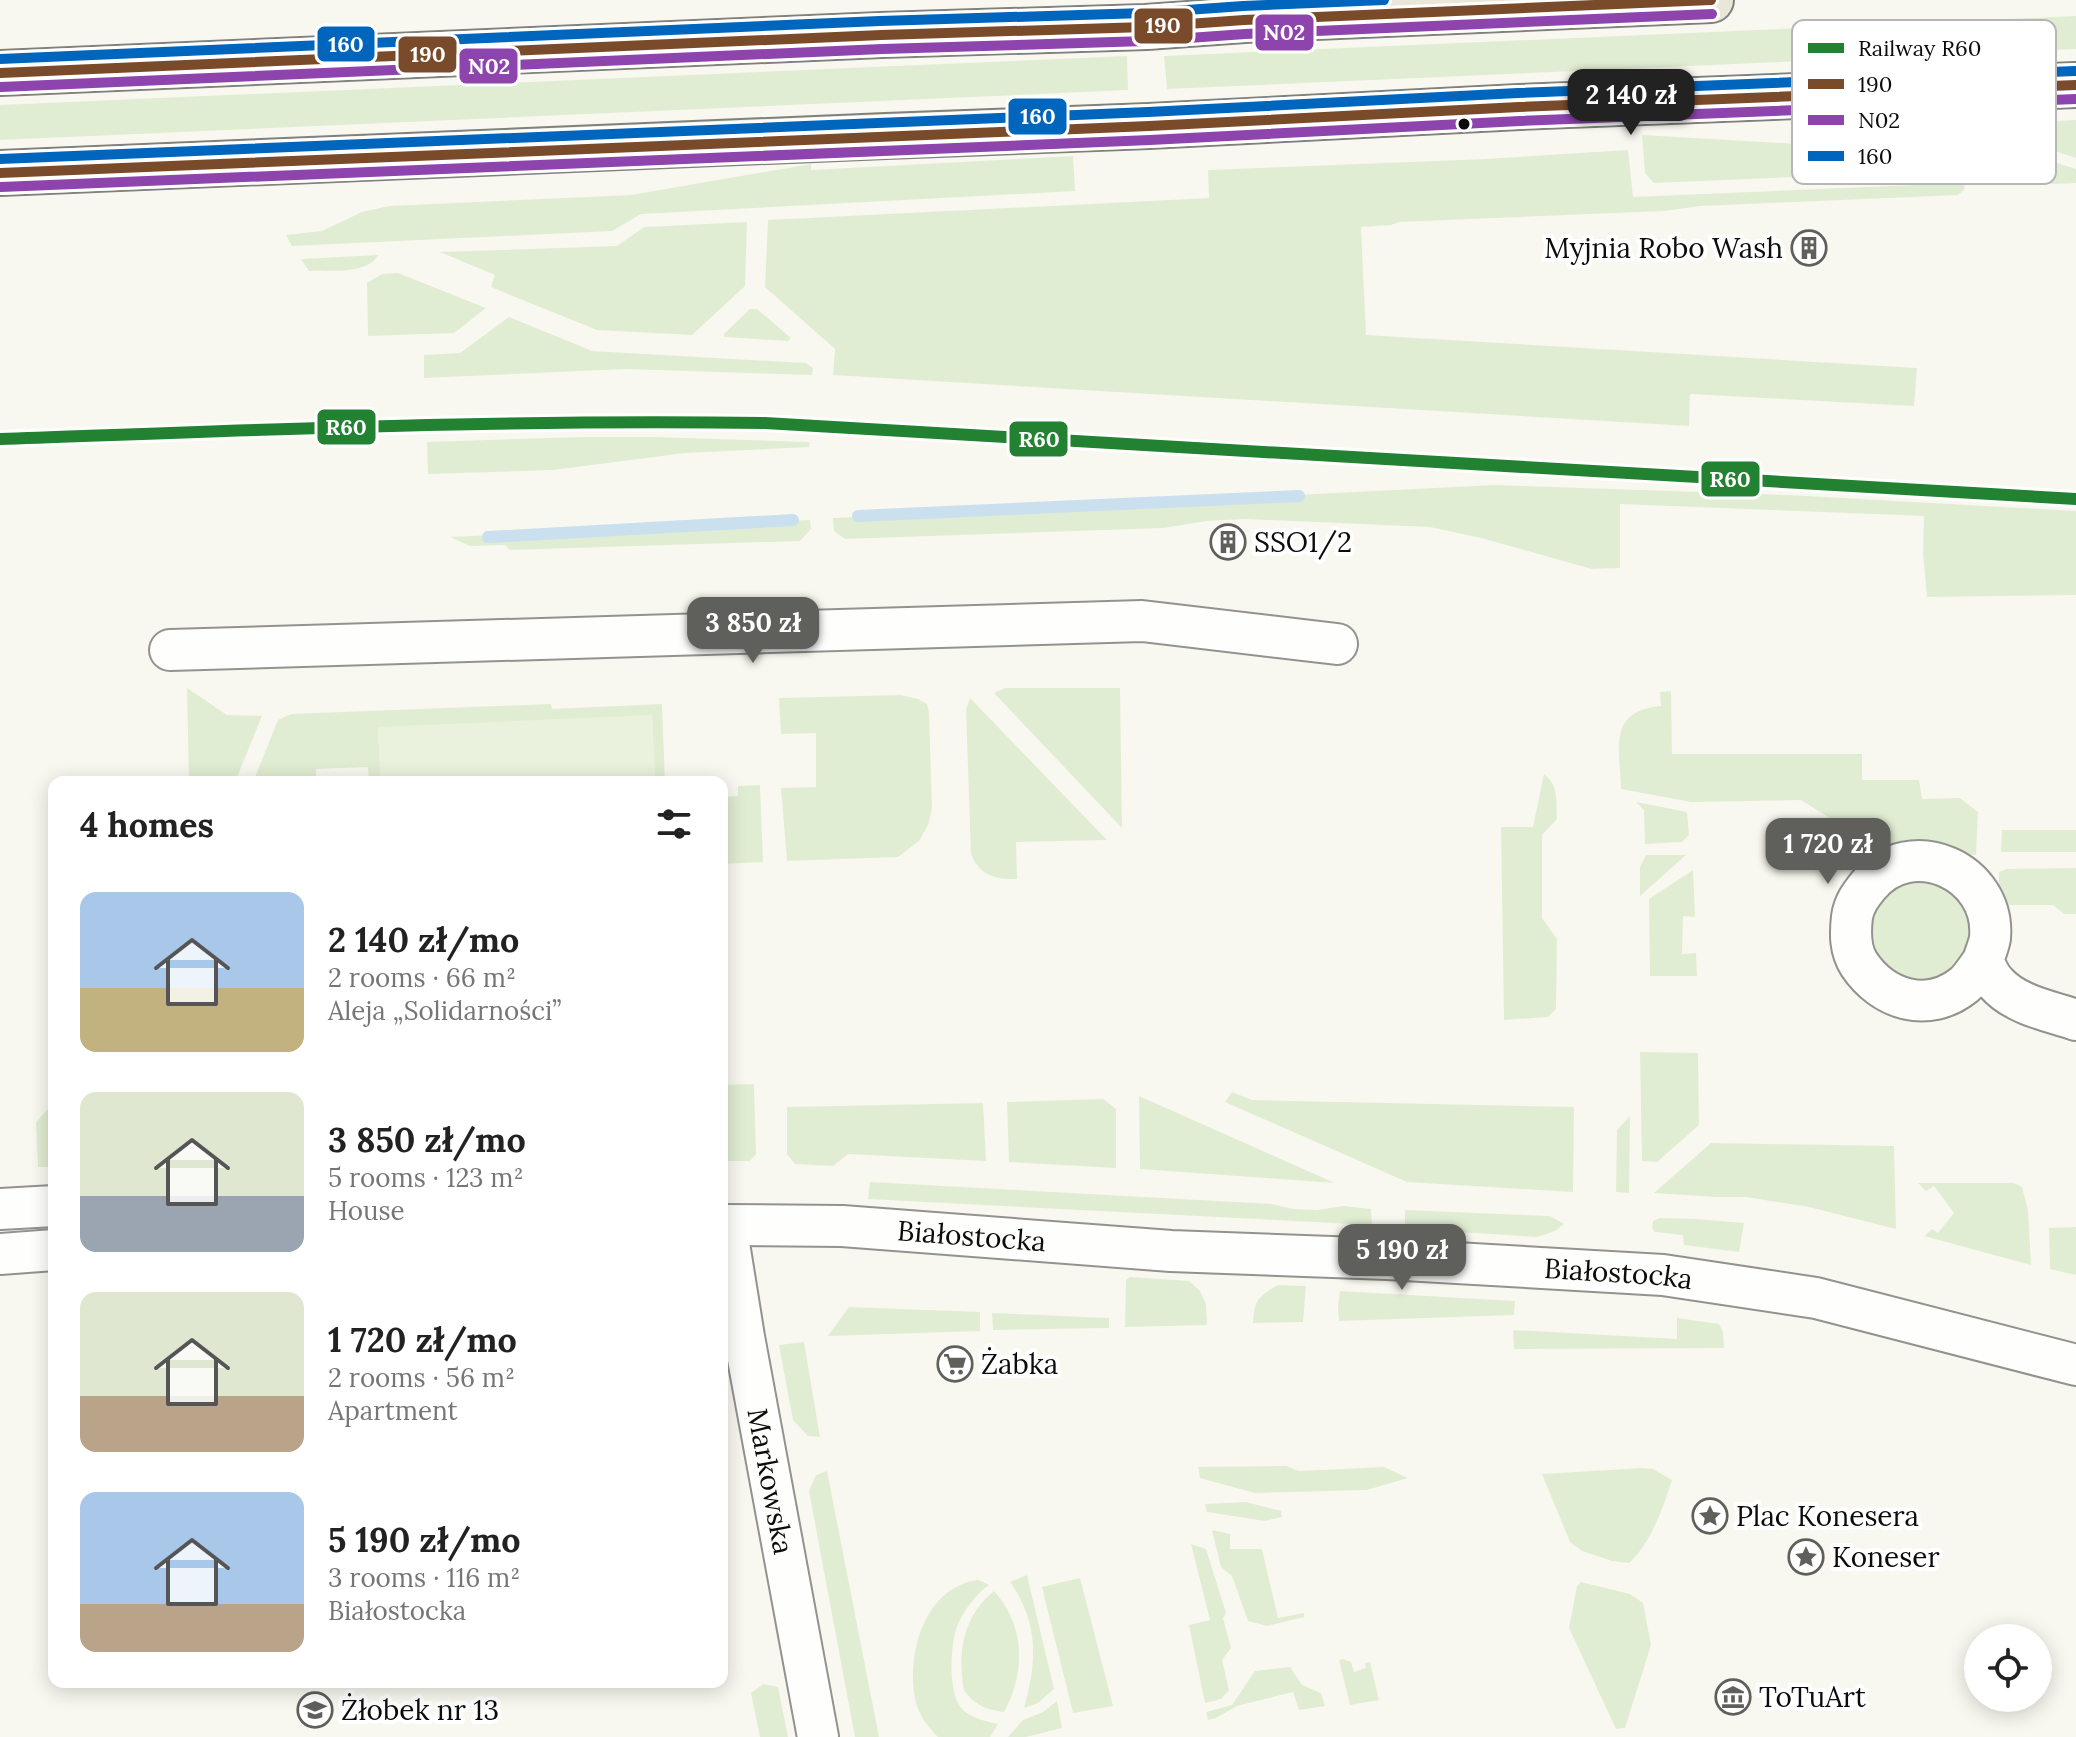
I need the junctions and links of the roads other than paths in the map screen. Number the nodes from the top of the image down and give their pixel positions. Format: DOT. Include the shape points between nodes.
graph roads {
  1 [pos="1711,0"];
  2 [pos="1244,10"];
  3 [pos="0,73"];
  4 [pos="2076,85"];
  5 [pos="2056,86"];
  6 [pos="1792,96"];
  7 [pos="0,173"];
  8 [pos="1337,644"];
  9 [pos="170,650"];
  10 [pos="1983,961"];
  11 [pos="2076,1020"];
  12 [pos="48,1206"];
  13 [pos="0,1209"];
  14 [pos="728,1225"];
  15 [pos="728,1248"];
  16 [pos="48,1250"];
  17 [pos="0,1254"];
  18 [pos="2076,1365"];
  19 [pos="818,1737"];
  1 -- 2 [label="main road"];
  2 -- 3 [label="main road" via="1146,27"];
  4 -- 5 [label="main road"];
  6 -- 7 [label="main road"];
  8 -- 9 [label="street" via="1142,621"];
  10 -- 11 [label="street" via="1993,980 2017,999"];
  12 -- 13 [label="street"];
  14 -- 18 [label="street, Białostocka" via="842,1226 1171,1251 1663,1275 1816,1298"];
  15 -- 19 [label="street, Markowska"];
  16 -- 17 [label="street"];
}
